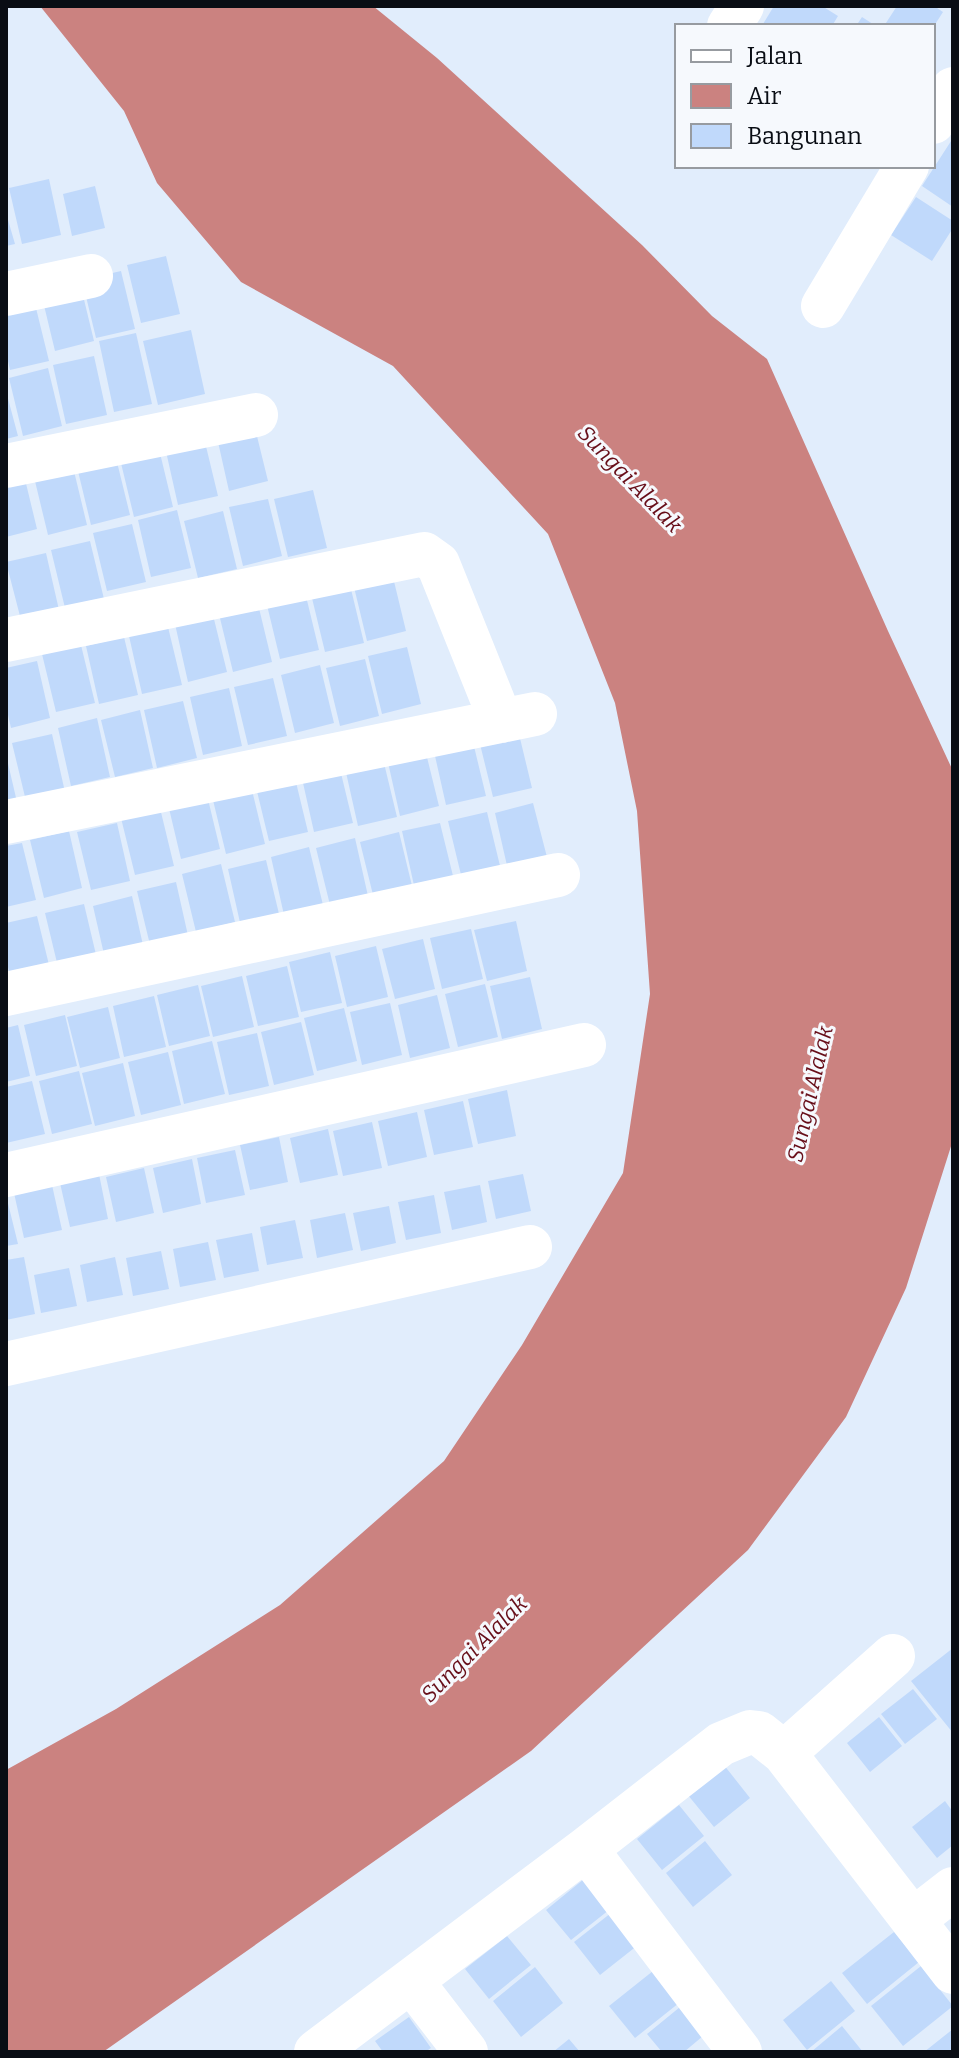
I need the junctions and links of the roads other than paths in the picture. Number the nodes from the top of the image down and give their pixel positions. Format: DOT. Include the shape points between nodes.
graph roads {
  1 [pos="742,6"];
  2 [pos="730,24"];
  3 [pos="953,89"];
  4 [pos="935,119"];
  5 [pos="906,168"];
  6 [pos="91,276"];
  7 [pos="6,294"];
  8 [pos="823,306"];
  9 [pos="256,415"];
  10 [pos="6,466"];
  11 [pos="6,640"];
  12 [pos="6,822"];
  13 [pos="558,875"];
  14 [pos="6,994"];
  15 [pos="584,1045"];
  16 [pos="6,1175"];
  17 [pos="530,1247"];
  18 [pos="6,1364"];
  19 [pos="893,1656"];
  20 [pos="784,1753"];
  21 [pos="586,1849"];
  22 [pos="953,1889"];
  23 [pos="913,1920"];
  24 [pos="953,1972"];
  25 [pos="412,1982"];
  26 [pos="316,2052"];
  27 [pos="466,2052"];
  28 [pos="740,2052"];
  1 -- 2 [label="street"];
  3 -- 4 [label="street"];
  5 -- 8 [label="street"];
  6 -- 7 [label="street"];
  9 -- 10 [label="street"];
  11 -- 12 [label="street" via="424,554 438,564 518,718"];
  13 -- 14 [label="street"];
  15 -- 16 [label="street"];
  17 -- 18 [label="street"];
  19 -- 20 [label="street"];
  20 -- 21 [label="street" via="759,1733 721,1744"];
  20 -- 23 [label="street"];
  21 -- 25 [label="street"];
  21 -- 28 [label="street"];
  22 -- 23 [label="street"];
  23 -- 24 [label="street"];
  25 -- 26 [label="street"];
  25 -- 27 [label="street"];
}
